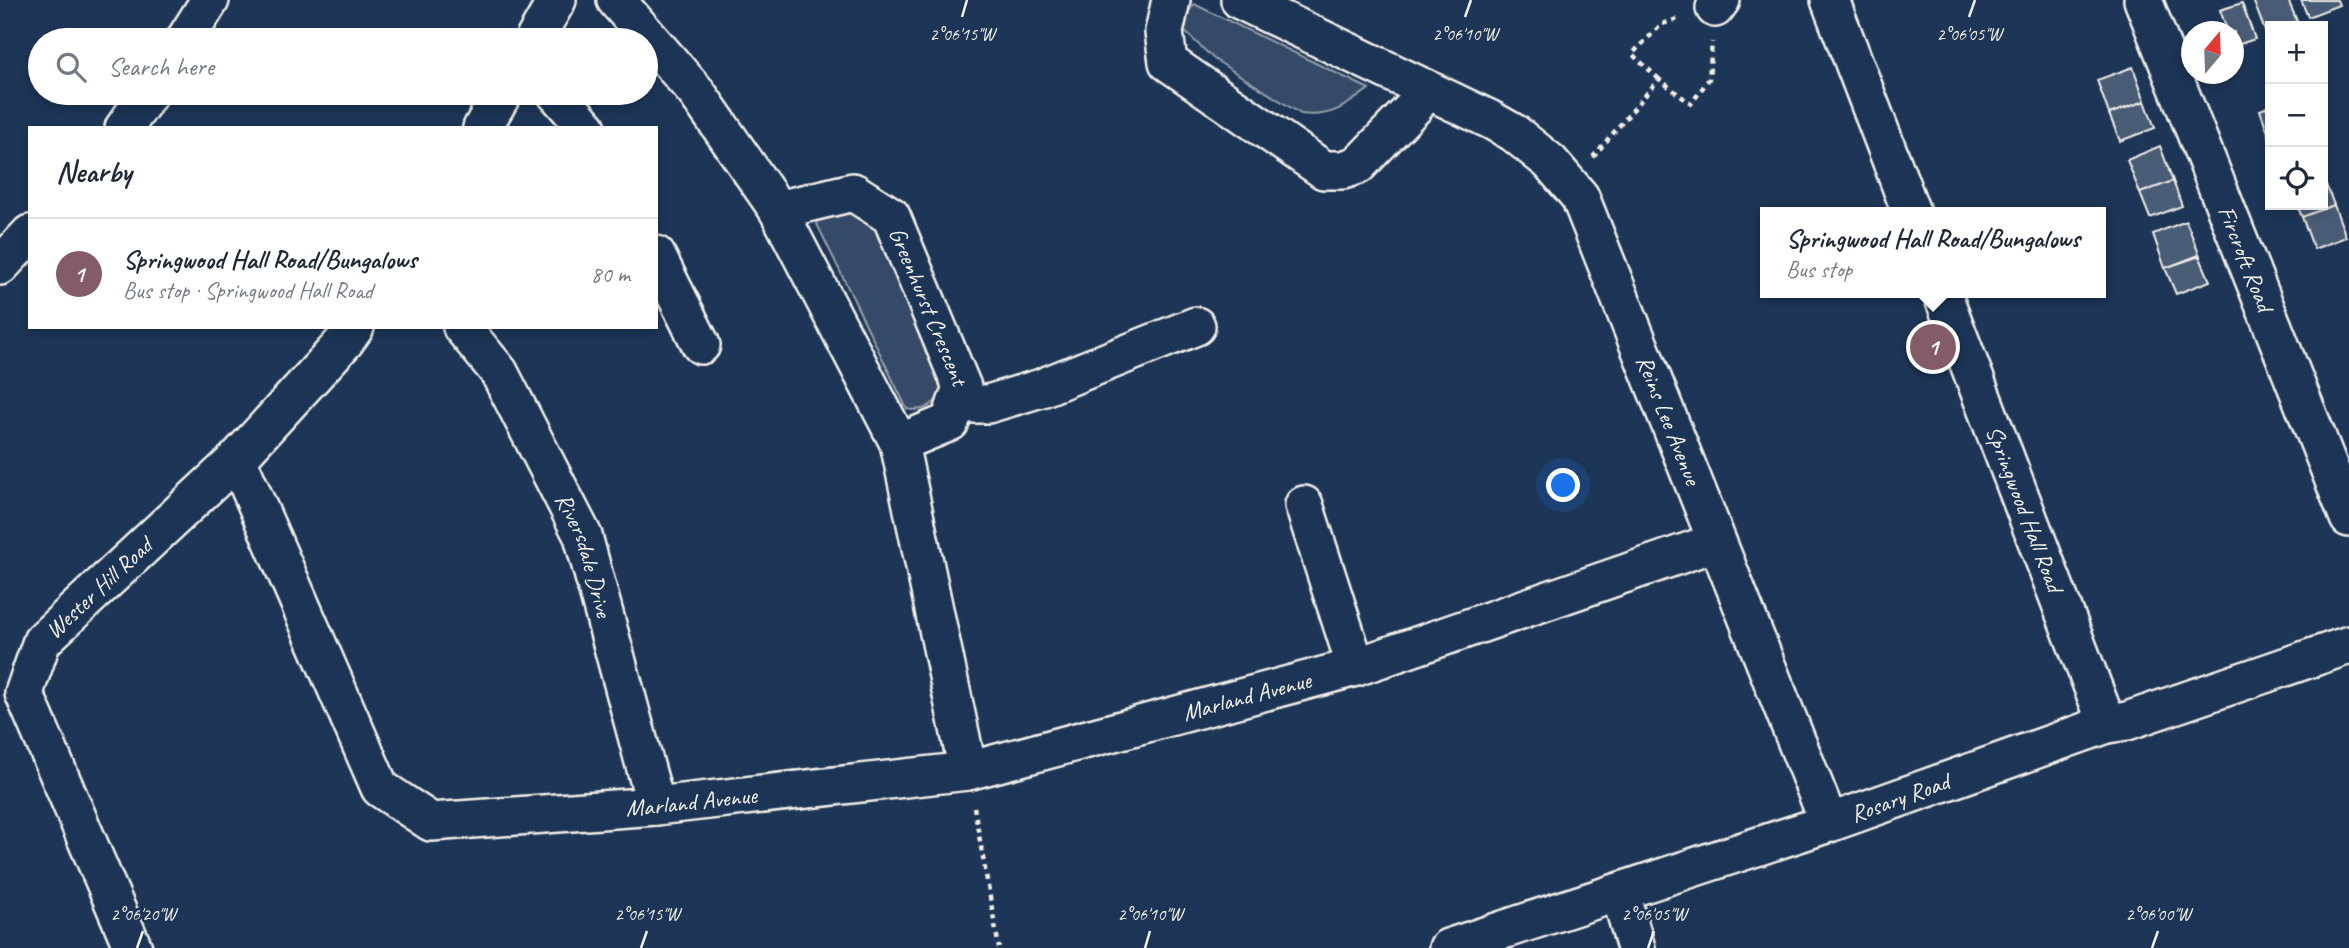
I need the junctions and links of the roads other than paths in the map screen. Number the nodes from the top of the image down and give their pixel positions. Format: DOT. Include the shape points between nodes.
graph roads {
  1 [pos="210,0"];
  2 [pos="557,0"];
  3 [pos="616,0"];
  4 [pos="1171,0"];
  5 [pos="1240,0"];
  6 [pos="1830,0"];
  7 [pos="2143,0"];
  8 [pos="192,28"];
  9 [pos="541,28"];
  10 [pos="640,28"];
  11 [pos="658,48"];
  12 [pos="1425,88"];
  13 [pos="140,105"];
  14 [pos="496,105"];
  15 [pos="567,105"];
  16 [pos="125,126"];
  17 [pos="483,126"];
  18 [pos="585,126"];
  19 [pos="1909,207"];
  20 [pos="778,210"];
  21 [pos="28,236"];
  22 [pos="658,259"];
  23 [pos="0,266"];
  24 [pos="1944,298"];
  25 [pos="1196,326"];
  26 [pos="464,329"];
  27 [pos="343,332"];
  28 [pos="701,345"];
  29 [pos="956,404"];
  30 [pos="899,443"];
  31 [pos="237,459"];
  32 [pos="1304,505"];
  33 [pos="2349,518"];
  34 [pos="1716,542"];
  35 [pos="2349,645"];
  36 [pos="1356,667"];
  37 [pos="2107,724"];
  38 [pos="968,771"];
  39 [pos="656,806"];
  40 [pos="1829,823"];
  41 [pos="1620,893"];
  42 [pos="133,948"];
  43 [pos="1448,948"];
  44 [pos="1636,948"];
  1 -- 8 [label="street"];
  2 -- 9 [label="street"];
  3 -- 10 [label="street"];
  4 -- 12 [label="street" via="1164,32 1168,62 1324,170 1358,165 1415,106"];
  5 -- 12 [label="street, Reins Lee Avenue"];
  6 -- 19 [label="street"];
  7 -- 33 [label="street, Fircroft Road"];
  11 -- 20 [label="street" via="697,93"];
  12 -- 34 [label="street, Reins Lee Avenue" via="1514,133 1550,162 1580,197"];
  13 -- 16 [label="street"];
  14 -- 17 [label="street"];
  15 -- 18 [label="street"];
  20 -- 29 [label="street, Greenhurst Crescent" via="853,192 891,216 961,387"];
  20 -- 30 [label="street"];
  21 -- 23 [label="street"];
  22 -- 28 [label="street"];
  24 -- 37 [label="street, Springwood Hall Road"];
  25 -- 29 [label="street" via="1041,388 988,404"];
  26 -- 39 [label="street, Riversdale Drive" via="499,372 583,536"];
  27 -- 31 [label="street, Wester Hill Road"];
  29 -- 30 [label="street, Greenhurst Crescent" via="950,422"];
  30 -- 38 [label="street"];
  31 -- 39 [label="street, Marland Avenue" via="380,788 431,821"];
  31 -- 42 [label="street, Wester Hill Road" via="42,641 24,693"];
  32 -- 36 [label="street"];
  34 -- 36 [label="street, Marland Avenue"];
  34 -- 40 [label="street, Reins Lee Avenue"];
  35 -- 37 [label="street, Rosary Road"];
  36 -- 38 [label="street, Marland Avenue"];
  37 -- 40 [label="street, Rosary Road"];
  38 -- 39 [label="street, Marland Avenue"];
  40 -- 41 [label="street, Rosary Road"];
  41 -- 43 [label="street, Rosary Road"];
  41 -- 44 [label="street"];
}
